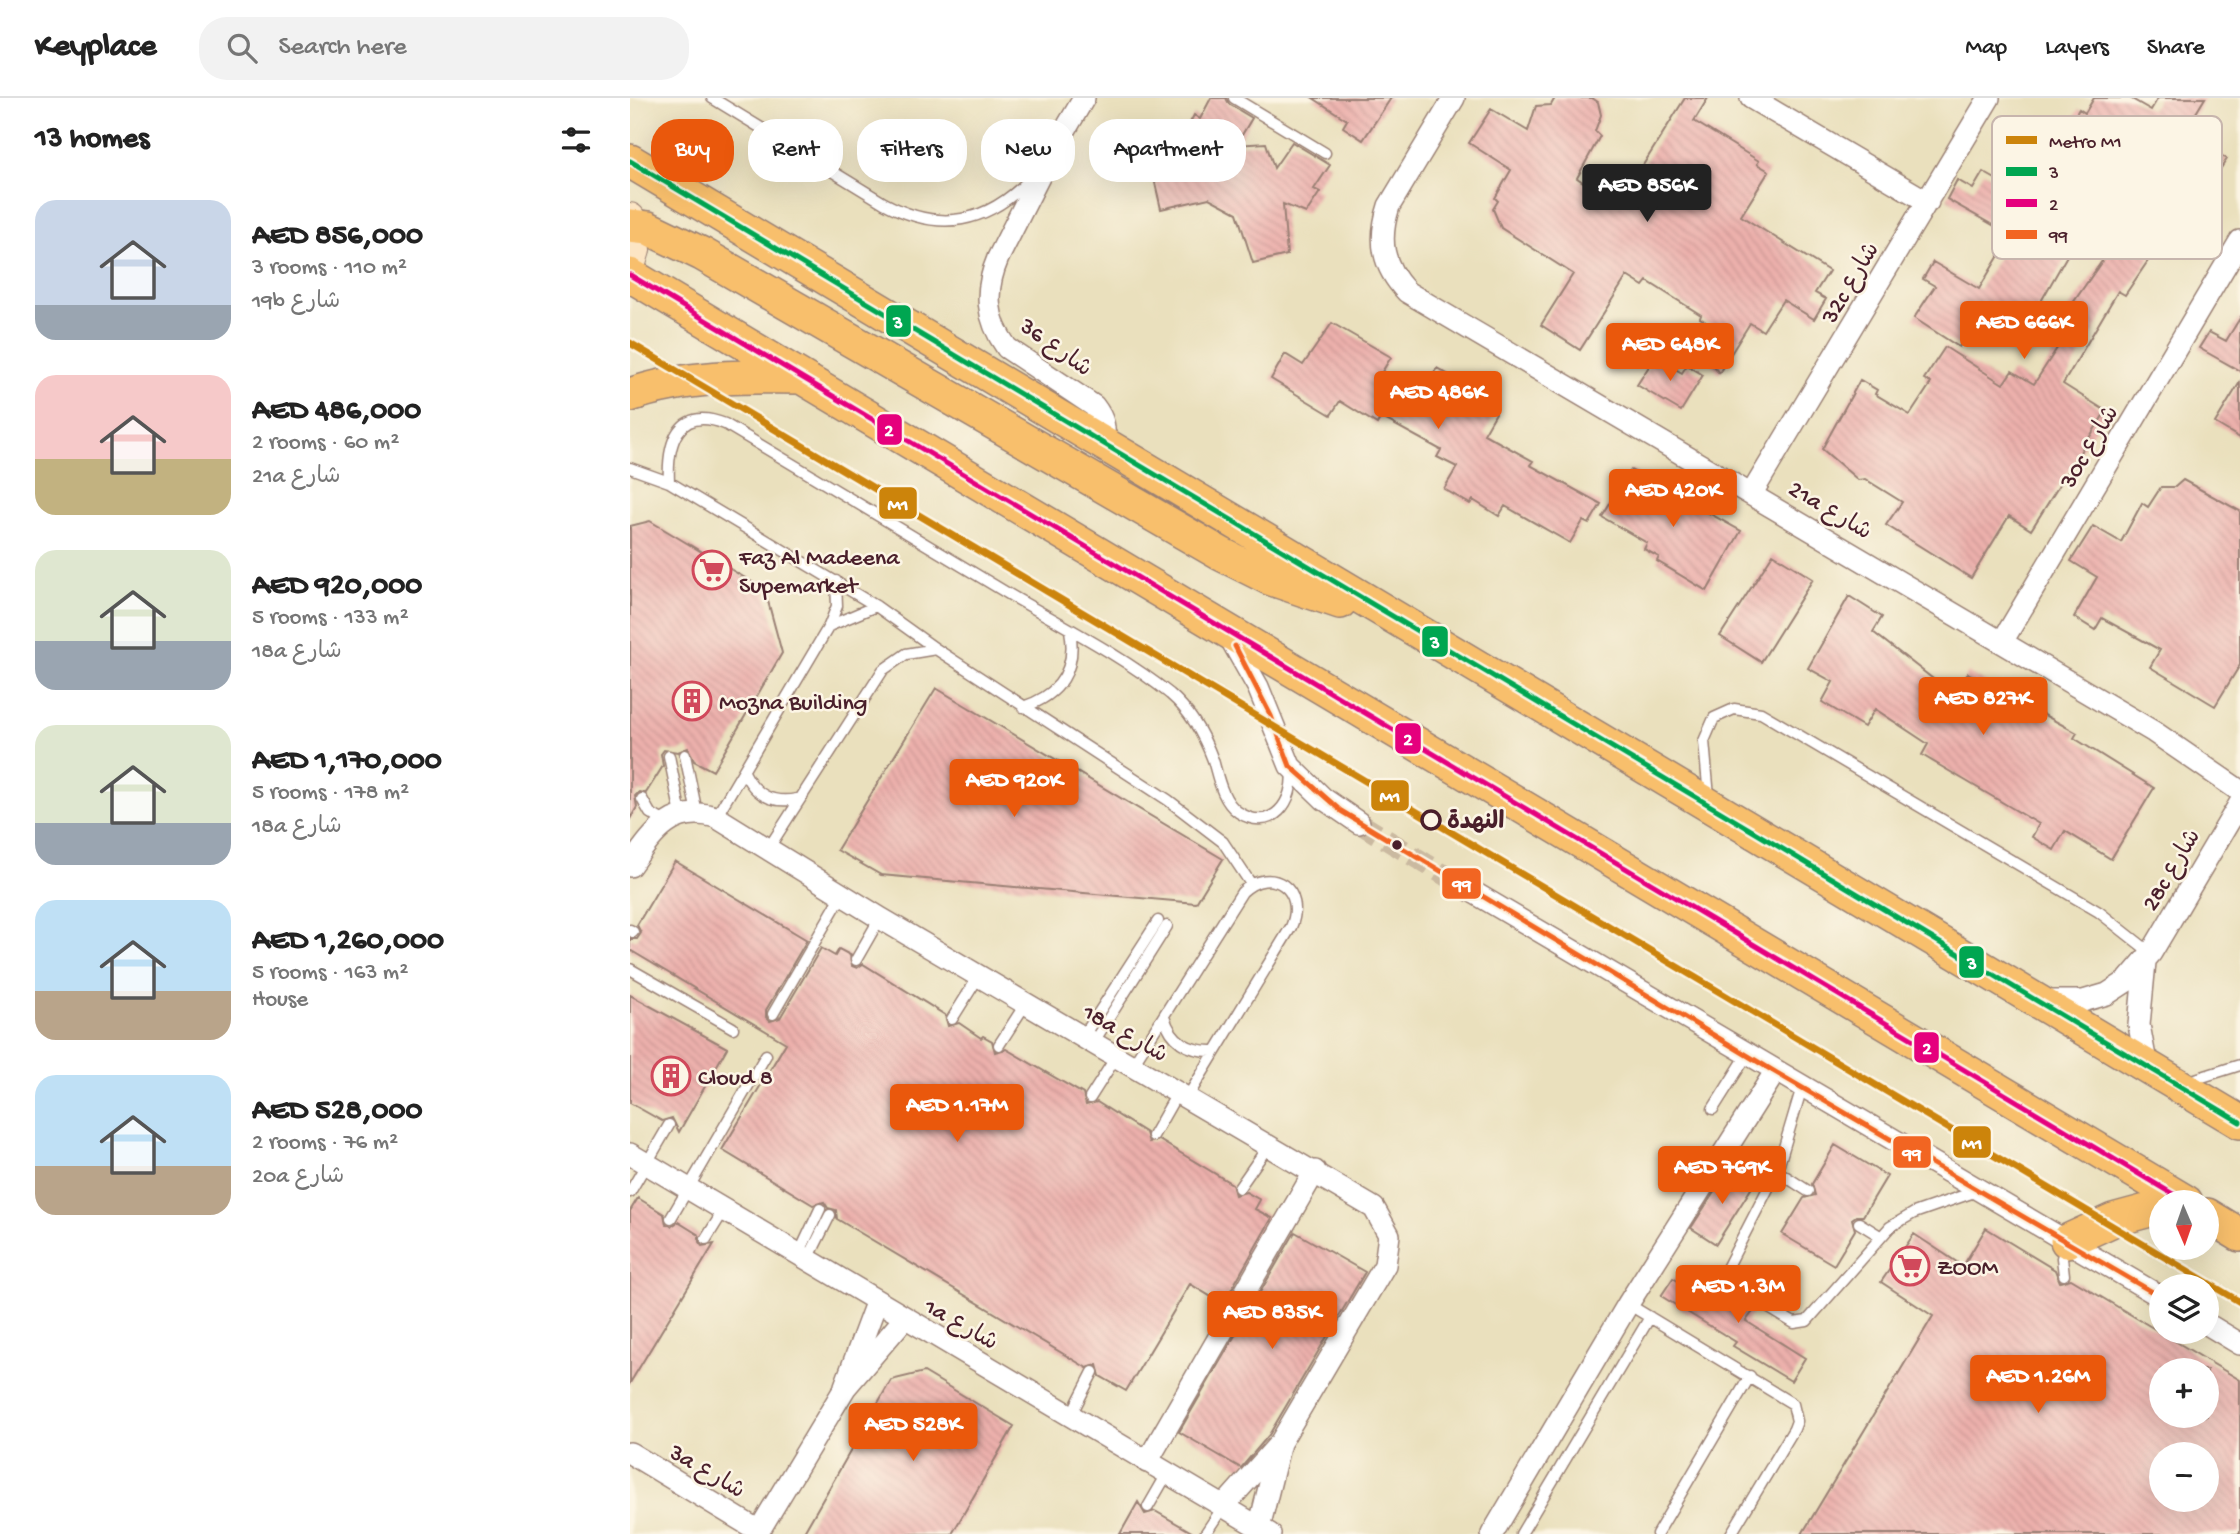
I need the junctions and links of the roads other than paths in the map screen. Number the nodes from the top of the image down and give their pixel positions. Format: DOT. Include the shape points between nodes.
graph roads {
  1 [pos="712,98"];
  2 [pos="1084,98"];
  3 [pos="1234,98"];
  4 [pos="1454,98"];
  5 [pos="1751,98"];
  6 [pos="1989,98"];
  7 [pos="1072,119"];
  8 [pos="1325,153"];
  9 [pos="630,161"];
  10 [pos="1025,182"];
  11 [pos="1036,182"];
  12 [pos="1928,202"];
  13 [pos="631,223"];
  14 [pos="2240,241"];
  15 [pos="630,266"];
  16 [pos="630,275"];
  17 [pos="803,377"];
  18 [pos="630,395"];
  19 [pos="1102,444"];
  20 [pos="630,468"];
  21 [pos="669,482"];
  22 [pos="1752,493"];
  23 [pos="836,581"];
  24 [pos="876,606"];
  25 [pos="1392,618"];
  26 [pos="829,626"];
  27 [pos="1070,630"];
  28 [pos="1227,632"];
  29 [pos="2002,642"];
  30 [pos="936,649"];
  31 [pos="1023,707"];
  32 [pos="2154,732"];
  33 [pos="684,755"];
  34 [pos="669,756"];
  35 [pos="1290,766"];
  36 [pos="744,772"];
  37 [pos="2240,774"];
  38 [pos="2240,791"];
  39 [pos="642,800"];
  40 [pos="797,800"];
  41 [pos="2240,803"];
  42 [pos="1709,807"];
  43 [pos="690,817"];
  44 [pos="1359,822"];
  45 [pos="768,849"];
  46 [pos="630,866"];
  47 [pos="1456,882"];
  48 [pos="1251,884"];
  49 [pos="842,895"];
  50 [pos="880,918"];
  51 [pos="1162,924"];
  52 [pos="2148,958"];
  53 [pos="856,960"];
  54 [pos="630,969"];
  55 [pos="979,976"];
  56 [pos="2035,999"];
  57 [pos="1026,1003"];
  58 [pos="773,1014"];
  59 [pos="1164,1017"];
  60 [pos="952,1019"];
  61 [pos="733,1028"];
  62 [pos="1088,1040"];
  63 [pos="999,1045"];
  64 [pos="1215,1051"];
  65 [pos="766,1055"];
  66 [pos="1746,1055"];
  67 [pos="1124,1061"];
  68 [pos="2240,1065"];
  69 [pos="2147,1068"];
  70 [pos="1775,1072"];
  71 [pos="2176,1084"];
  72 [pos="1802,1087"];
  73 [pos="1183,1095"];
  74 [pos="1090,1098"];
  75 [pos="1713,1109"];
  76 [pos="2240,1122"];
  77 [pos="669,1125"];
  78 [pos="1153,1136"];
  79 [pos="1269,1145"];
  80 [pos="638,1159"];
  81 [pos="1315,1171"];
  82 [pos="1777,1171"];
  83 [pos="1240,1188"];
  84 [pos="687,1189"];
  85 [pos="1980,1190"];
  86 [pos="2166,1190"];
  87 [pos="1808,1191"];
  88 [pos="630,1192"];
  89 [pos="724,1210"];
  90 [pos="2149,1210"];
  91 [pos="825,1212"];
  92 [pos="671,1218"];
  93 [pos="2219,1222"];
  94 [pos="1859,1223"];
  95 [pos="2240,1235"];
  96 [pos="1880,1236"];
  97 [pos="706,1239"];
  98 [pos="2067,1241"];
  99 [pos="803,1259"];
  100 [pos="2064,1275"];
  101 [pos="1739,1289"];
  102 [pos="2149,1290"];
  103 [pos="1759,1302"];
  104 [pos="876,1303"];
  105 [pos="1628,1304"];
  106 [pos="1650,1318"];
  107 [pos="904,1319"];
  108 [pos="2219,1331"];
  109 [pos="2240,1344"];
  110 [pos="1093,1372"];
  111 [pos="1750,1376"];
  112 [pos="845,1388"];
  113 [pos="1070,1417"];
  114 [pos="1280,1443"];
  115 [pos="630,1453"];
  116 [pos="1147,1462"];
  117 [pos="1167,1474"];
  118 [pos="1148,1507"];
  119 [pos="1223,1507"];
  120 [pos="1264,1531"];
  121 [pos="758,1532"];
  122 [pos="1205,1534"];
  123 [pos="1492,1534"];
  124 [pos="1521,1534"];
  125 [pos="1657,1534"];
  126 [pos="1731,1534"];
  1 -- 10 [label="lane" via="913,217 965,219 998,207"];
  2 -- 7 [label="street, شارع 36"];
  3 -- 8 [label="lane"];
  4 -- 22 [label="street, 21a شارع" via="1389,206 1383,224 1385,262 1394,279 1406,292"];
  5 -- 12 [label="street"];
  6 -- 12 [label="street, 32c شارع"];
  9 -- 19 [label="main road"];
  11 -- 19 [label="street, شارع 36" via="991,273 988,304 994,328 1006,348 1094,406 1102,416"];
  12 -- 22 [label="street, 32c شارع"];
  13 -- 15 [label="main road" via="635,250"];
  13 -- 25 [label="main road" via="702,254 1221,554 1269,578"];
  14 -- 29 [label="street, 30c شارع"];
  16 -- 17 [label="main road"];
  17 -- 18 [label="main road" via="741,376 661,386"];
  17 -- 28 [label="main road"];
  19 -- 25 [label="main road"];
  20 -- 21 [label="lane"];
  21 -- 23 [label="lane"];
  21 -- 27 [label="lane" via="668,452 679,430 690,423 714,420"];
  22 -- 29 [label="street, 21a شارع"];
  23 -- 24 [label="lane"];
  23 -- 26 [label="lane" via="837,606"];
  24 -- 26 [label="lane"];
  24 -- 30 [label="lane"];
  25 -- 42 [label="main road"];
  26 -- 36 [label="lane"];
  27 -- 31 [label="lane" via="1071,664 1064,680 1039,702"];
  27 -- 35 [label="lane" via="1159,686 1182,706 1200,732 1228,802 1238,812 1272,816 1285,807 1292,793"];
  28 -- 35 [label="street" via="1258,687"];
  28 -- 86 [label="main road"];
  29 -- 32 [label="street, 21a شارع"];
  30 -- 31 [label="lane"];
  30 -- 40 [label="lane" via="906,654 887,666"];
  31 -- 48 [label="lane" via="1214,834"];
  32 -- 37 [label="street, 21a شارع" via="2189,745"];
  32 -- 38 [label="street, 21a شارع"];
  33 -- 43 [label="lane"];
  34 -- 43 [label="lane"];
  35 -- 44 [label="street" via="1324,799"];
  36 -- 40 [label="lane" via="750,784 771,800"];
  36 -- 43 [label="lane"];
  39 -- 43 [label="lane" via="650,813"];
  40 -- 45 [label="lane"];
  41 -- 52 [label="street, 28c شارع"];
  42 -- 52 [label="lane" via="1708,728 1724,712 1754,711 2099,912"];
  42 -- 56 [label="main road"];
  43 -- 45 [label="street, 18a شارع"];
  43 -- 46 [label="street"];
  45 -- 49 [label="street, 18a شارع"];
  47 -- 66 [label="street"];
  48 -- 59 [label="lane"];
  48 -- 64 [label="lane" via="1277,881 1289,889 1296,901 1296,915"];
  49 -- 50 [label="street, 18a شارع"];
  49 -- 58 [label="lane"];
  50 -- 53 [label="lane"];
  50 -- 55 [label="street, 18a شارع"];
  51 -- 62 [label="lane"];
  52 -- 56 [label="street, 28c شارع" via="2127,981 2106,994 2059,1003"];
  52 -- 69 [label="street, 28c شارع" via="2139,1026"];
  54 -- 61 [label="lane"];
  55 -- 57 [label="street, 18a شارع"];
  55 -- 60 [label="lane"];
  56 -- 69 [label="main road"];
  57 -- 62 [label="street, 18a شارع"];
  57 -- 63 [label="lane"];
  59 -- 64 [label="lane" via="1182,1044"];
  59 -- 67 [label="lane"];
  62 -- 67 [label="street, 18a شارع"];
  64 -- 73 [label="lane"];
  65 -- 84 [label="lane"];
  66 -- 70 [label="street"];
  66 -- 75 [label="lane"];
  67 -- 73 [label="street, 18a شارع"];
  67 -- 74 [label="lane"];
  68 -- 71 [label="lane"];
  69 -- 71 [label="main road"];
  70 -- 72 [label="street"];
  70 -- 105 [label="street"];
  71 -- 76 [label="main road"];
  72 -- 82 [label="lane"];
  72 -- 85 [label="street"];
  73 -- 78 [label="lane"];
  73 -- 79 [label="street, 18a شارع"];
  77 -- 80 [label="lane"];
  79 -- 81 [label="street, 18a شارع"];
  79 -- 83 [label="lane"];
  80 -- 84 [label="street, 1a شارع"];
  80 -- 88 [label="lane"];
  81 -- 114 [label="street, 18a شارع" via="1374,1208 1389,1235 1389,1251"];
  81 -- 116 [label="street"];
  82 -- 87 [label="lane"];
  82 -- 101 [label="lane" via="1725,1272 1726,1281"];
  84 -- 89 [label="street, 1a شارع"];
  84 -- 92 [label="lane"];
  85 -- 96 [label="lane" via="1914,1213"];
  85 -- 98 [label="street"];
  89 -- 97 [label="lane"];
  89 -- 99 [label="street, 1a شارع"];
  90 -- 98 [label="main road" via="2113,1220"];
  91 -- 99 [label="lane"];
  93 -- 95 [label="main road"];
  94 -- 96 [label="lane"];
  96 -- 103 [label="lane" via="1807,1321 1794,1322"];
  98 -- 100 [label="lane"];
  98 -- 102 [label="street"];
  99 -- 104 [label="street, 1a شارع"];
  104 -- 107 [label="street, 1a شارع"];
  104 -- 112 [label="street"];
  105 -- 106 [label="lane"];
  105 -- 123 [label="street"];
  106 -- 111 [label="lane"];
  106 -- 124 [label="lane"];
  107 -- 112 [label="street"];
  107 -- 113 [label="street, 1a شارع"];
  108 -- 109 [label="street"];
  110 -- 113 [label="lane"];
  111 -- 125 [label="lane"];
  111 -- 126 [label="lane" via="1793,1404 1797,1421"];
  112 -- 121 [label="street"];
  113 -- 116 [label="street, 1a شارع"];
  114 -- 119 [label="street, 18a شارع"];
  114 -- 120 [label="street, 18a شارع"];
  115 -- 121 [label="street, 3a شارع"];
  116 -- 117 [label="street, 1a شارع"];
  117 -- 118 [label="lane"];
  117 -- 119 [label="street, 1a شارع"];
  119 -- 120 [label="street, 1a شارع"];
  119 -- 122 [label="lane"];
}
